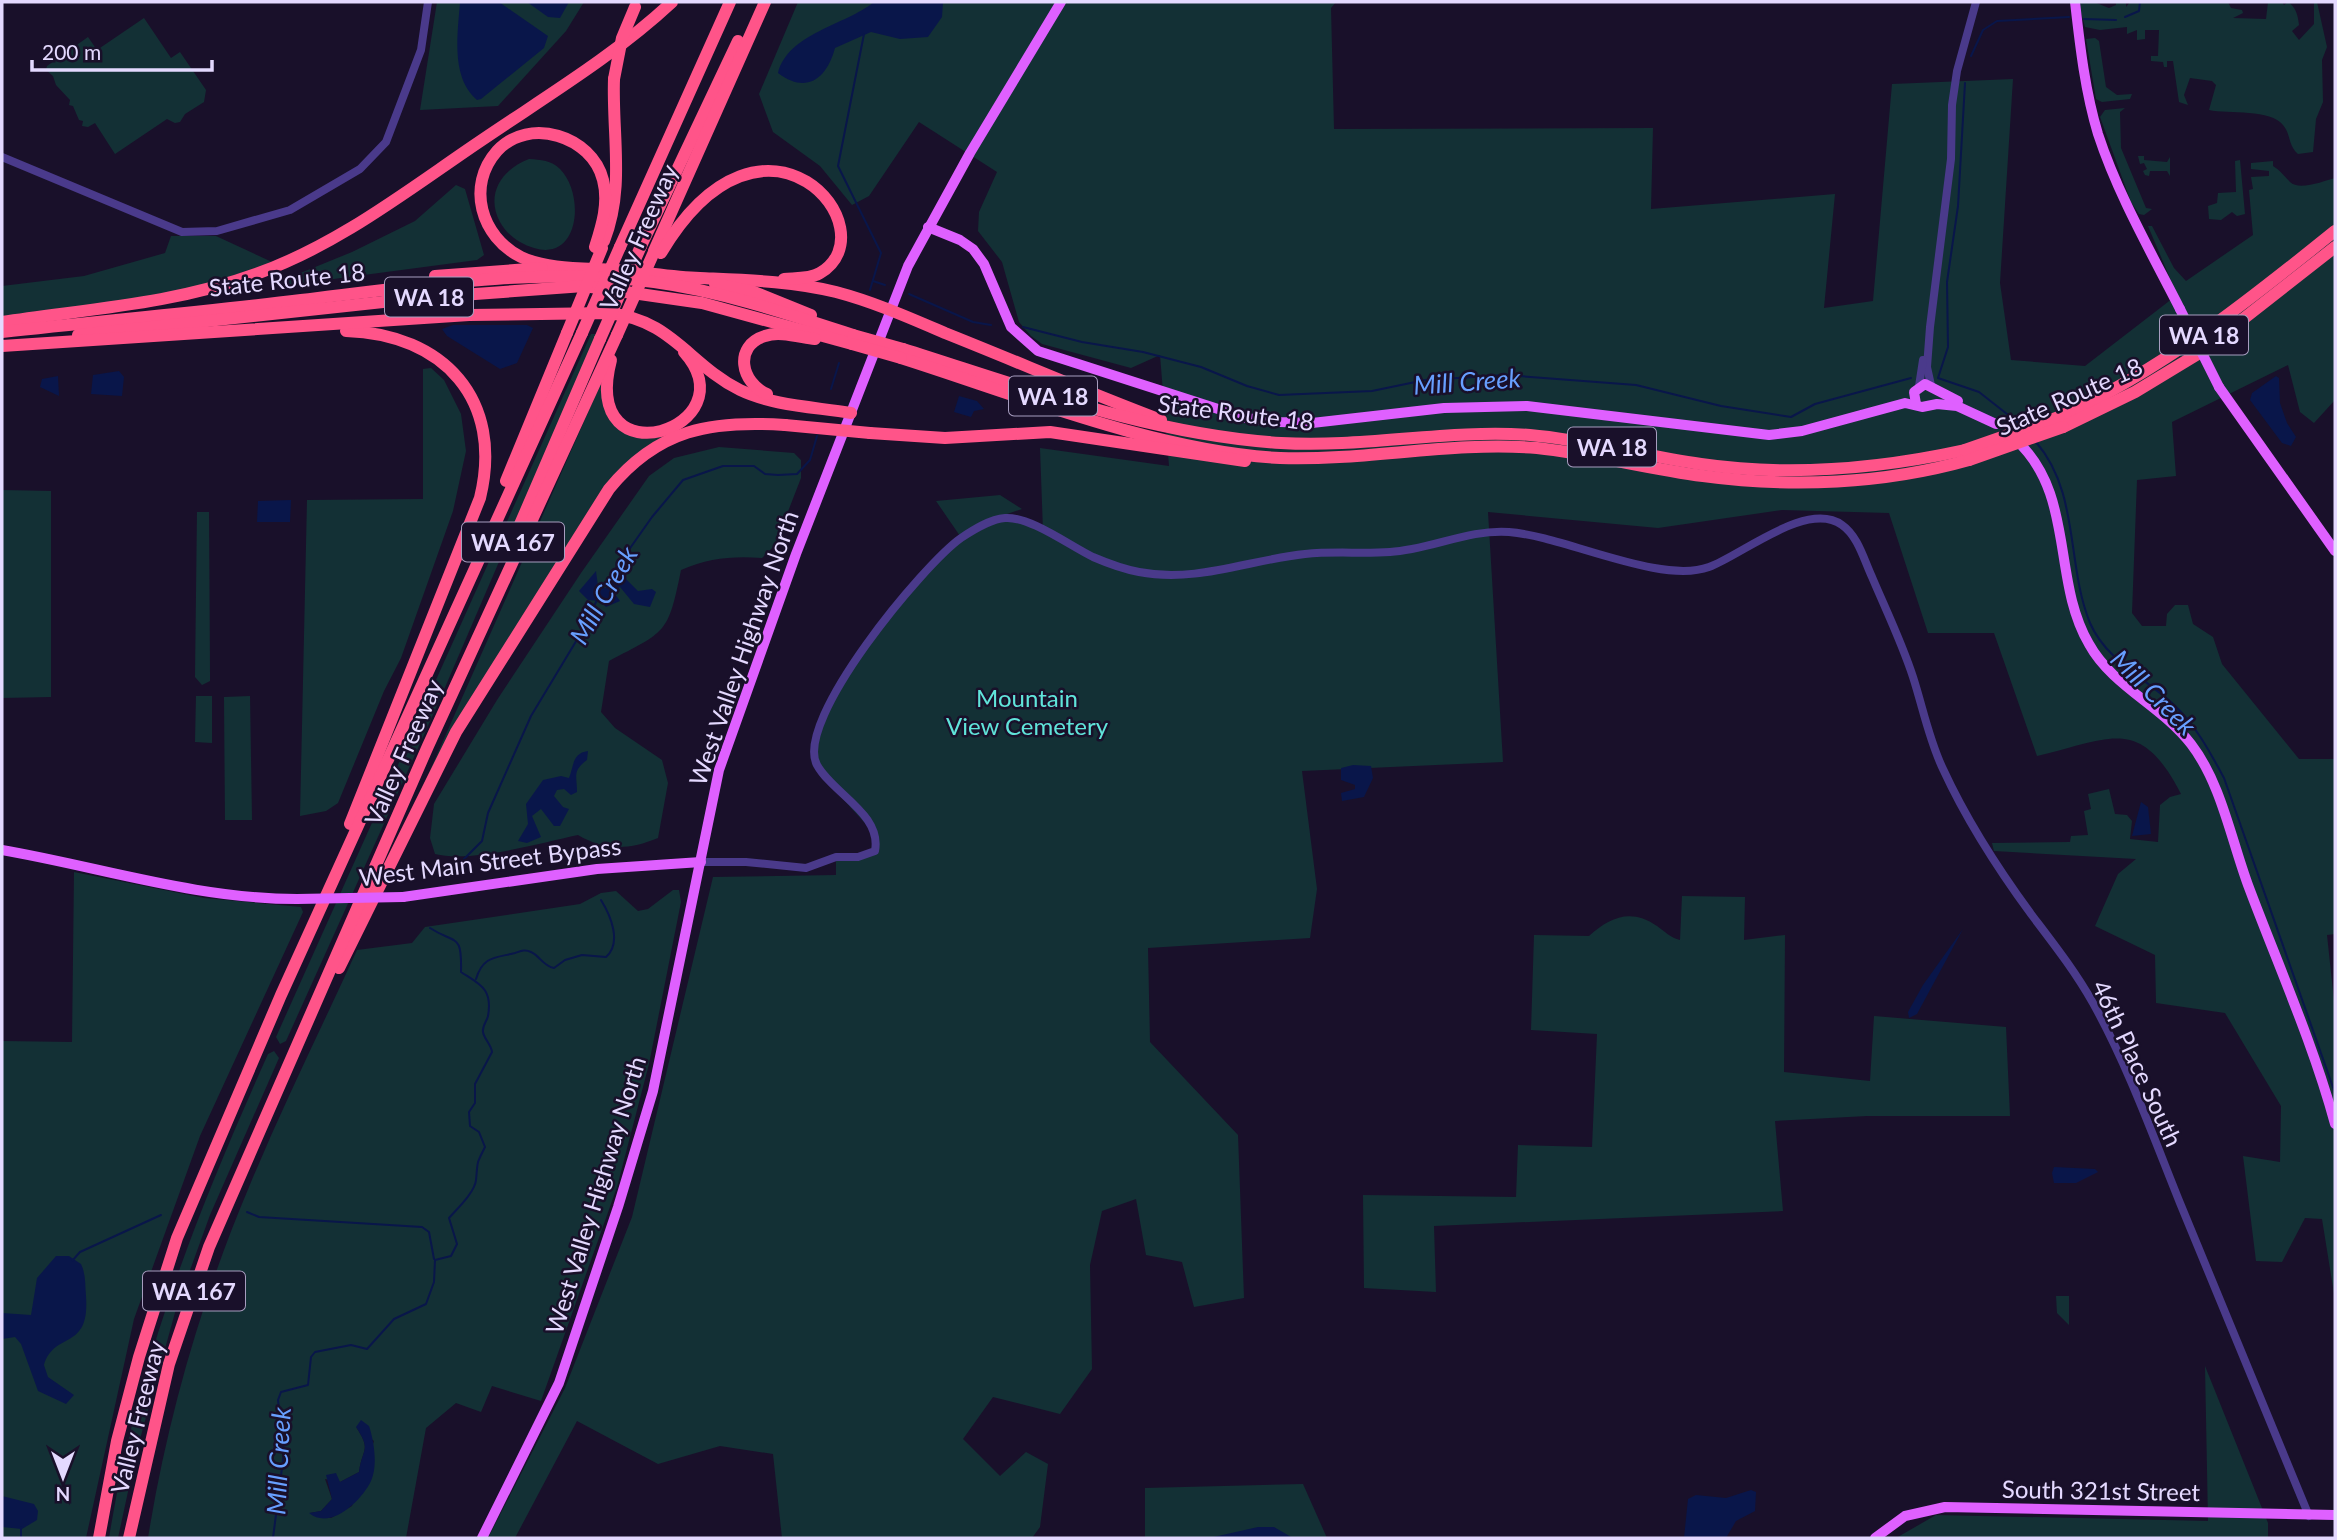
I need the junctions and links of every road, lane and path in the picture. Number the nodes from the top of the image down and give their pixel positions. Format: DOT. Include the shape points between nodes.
graph roads {
  1 [pos="428,2"];
  2 [pos="672,2"];
  3 [pos="730,2"];
  4 [pos="756,2"];
  5 [pos="767,2"];
  6 [pos="1061,2"];
  7 [pos="1976,2"];
  8 [pos="2075,2"];
  9 [pos="637,5"];
  10 [pos="2,157"];
  11 [pos="928,227"];
  12 [pos="2335,231"];
  13 [pos="2335,247"];
  14 [pos="598,248"];
  15 [pos="658,252"];
  16 [pos="578,267"];
  17 [pos="675,276"];
  18 [pos="754,281"];
  19 [pos="234,307"];
  20 [pos="890,310"];
  21 [pos="2,323"];
  22 [pos="839,330"];
  23 [pos="251,331"];
  24 [pos="665,331"];
  25 [pos="2,332"];
  26 [pos="617,335"];
  27 [pos="853,339"];
  28 [pos="2,345"];
  29 [pos="902,354"];
  30 [pos="1925,388"];
  31 [pos="804,404"];
  32 [pos="1916,404"];
  33 [pos="1933,405"];
  34 [pos="851,414"];
  35 [pos="1854,416"];
  36 [pos="2061,422"];
  37 [pos="1996,424"];
  38 [pos="1205,434"];
  39 [pos="1967,455"];
  40 [pos="1354,456"];
  41 [pos="2335,551"];
  42 [pos="452,617"];
  43 [pos="428,746"];
  44 [pos="2,850"];
  45 [pos="701,862"];
  46 [pos="286,984"];
  47 [pos="292,1055"];
  48 [pos="2335,1124"];
  49 [pos="2335,1515"];
  50 [pos="2309,1516"];
  51 [pos="99,1538"];
  52 [pos="130,1538"];
  53 [pos="482,1538"];
  54 [pos="1875,1538"];
  1 -- 10 [label="street" via="421,50 386,142 360,169 290,211 218,232 182,232"];
  2 -- 21 [label="highway" via="590,68 373,214 302,255 255,275 183,296"];
  3 -- 42 [label="highway, Valley Freeway / WA 167, bridge"];
  4 -- 43 [label="highway, WA 167, bridge" via="641,246 440,708"];
  5 -- 15 [label="highway, Valley Freeway"];
  6 -- 11 [label="main road, West Valley Highway North"];
  7 -- 30 [label="street" via="1954,90 1951,159"];
  8 -- 41 [label="main road, bridge" via="2098,133 2131,214 2219,387"];
  9 -- 14 [label="highway, bridge" via="622,38 614,79 617,195 611,223"];
  11 -- 20 [label="main road, West Valley Highway North"];
  11 -- 35 [label="main road" via="973,249 984,264 1007,321 1038,351 1246,418 1312,423 1444,408 1527,405 1769,435"];
  12 -- 36 [label="highway, State Route 18 / WA 18" via="2180,351"];
  13 -- 36 [label="highway, State Route 18 / WA 18" via="2201,352 2135,392"];
  14 -- 16 [label="highway" via="606,197 591,157 571,140 546,133 524,135 502,146 486,168 480,192 491,232 522,257"];
  14 -- 42 [label="highway, bridge" via="456,597"];
  15 -- 18 [label="highway" via="682,220 737,175 769,171 809,182 839,220 841,240 834,262 817,274"];
  15 -- 26 [label="highway, Valley Freeway / WA 167, bridge"];
  16 -- 17 [label="highway"];
  16 -- 19 [label="highway" via="463,272"];
  17 -- 18 [label="highway"];
  17 -- 22 [label="highway" via="754,292"];
  18 -- 20 [label="highway" via="837,293"];
  19 -- 22 [label="highway, State Route 18 / WA 18" via="498,279 593,277 677,287"];
  19 -- 25 [label="highway, State Route 18 / WA 18"];
  20 -- 34 [label="main road, West Valley Highway North"];
  20 -- 38 [label="highway" via="1117,404"];
  22 -- 27 [label="highway, State Route 18 / WA 18"];
  23 -- 24 [label="highway" via="547,312 624,314"];
  23 -- 28 [label="highway"];
  23 -- 46 [label="highway" via="362,331 412,343 441,361 466,387 482,422 487,460 480,498"];
  24 -- 26 [label="highway" via="690,359 698,394 690,414 677,427 649,434 621,423 607,400"];
  24 -- 31 [label="highway" via="737,388"];
  26 -- 43 [label="highway, Valley Freeway / WA 167"];
  27 -- 28 [label="highway, State Route 18 / WA 18" via="702,303 584,286 420,298"];
  27 -- 29 [label="highway, State Route 18 / WA 18, bridge"];
  27 -- 31 [label="highway" via="770,335 748,348 744,368 754,387"];
  29 -- 38 [label="highway, State Route 18 / WA 18" via="1145,423"];
  29 -- 40 [label="highway, State Route 18 / WA 18" via="1090,418 1186,444 1279,458"];
  30 -- 32 [label="main road"];
  30 -- 33 [label="main road" via="1937,397"];
  30 -- 35 [label="main road"];
  30 -- 37 [label="main road"];
  31 -- 34 [label="highway"];
  32 -- 33 [label="main road"];
  32 -- 35 [label="main road" via="1898,403"];
  33 -- 37 [label="main road" via="1957,406"];
  34 -- 45 [label="main road, West Valley Highway North" via="723,757"];
  36 -- 39 [label="highway, State Route 18 / WA 18, bridge"];
  37 -- 48 [label="main road" via="2029,453 2049,487 2062,530 2070,591 2089,646 2191,743 2214,780 2228,831 2313,1053"];
  38 -- 39 [label="highway, State Route 18 / WA 18" via="1318,444 1527,435 1700,464 1802,471"];
  39 -- 40 [label="highway, State Route 18 / WA 18" via="1881,477 1794,482 1714,478 1522,447"];
  40 -- 47 [label="highway, bridge" via="1335,461 1264,462 1050,432 946,438 732,423 686,431 641,456 609,489 456,732"];
  42 -- 46 [label="highway, Valley Freeway / WA 167"];
  43 -- 47 [label="highway, Valley Freeway / WA 167"];
  44 -- 45 [label="main road, West Main Street Bypass, bridge" via="234,896 297,899 402,897 597,869"];
  45 -- 50 [label="street, 46th Place South" via="806,868 836,857 875,851 872,827 817,766 814,735 841,682 910,589 952,546 1006,518 1114,565 1177,576 1305,554 1410,551 1506,531 1668,570 1697,570 1770,534 1812,520 1844,526 1861,550 1905,651 1931,742 1951,786 2085,991 2114,1045"];
  45 -- 53 [label="main road, West Valley Highway North" via="653,1091 579,1331"];
  46 -- 51 [label="highway, Valley Freeway / WA 167" via="177,1238 139,1357"];
  47 -- 52 [label="highway, Valley Freeway / WA 167" via="209,1247 169,1364"];
  49 -- 50 [label="main road, South 321st Street"];
  50 -- 54 [label="main road, South 321st Street" via="1945,1507 1905,1516"];
}
